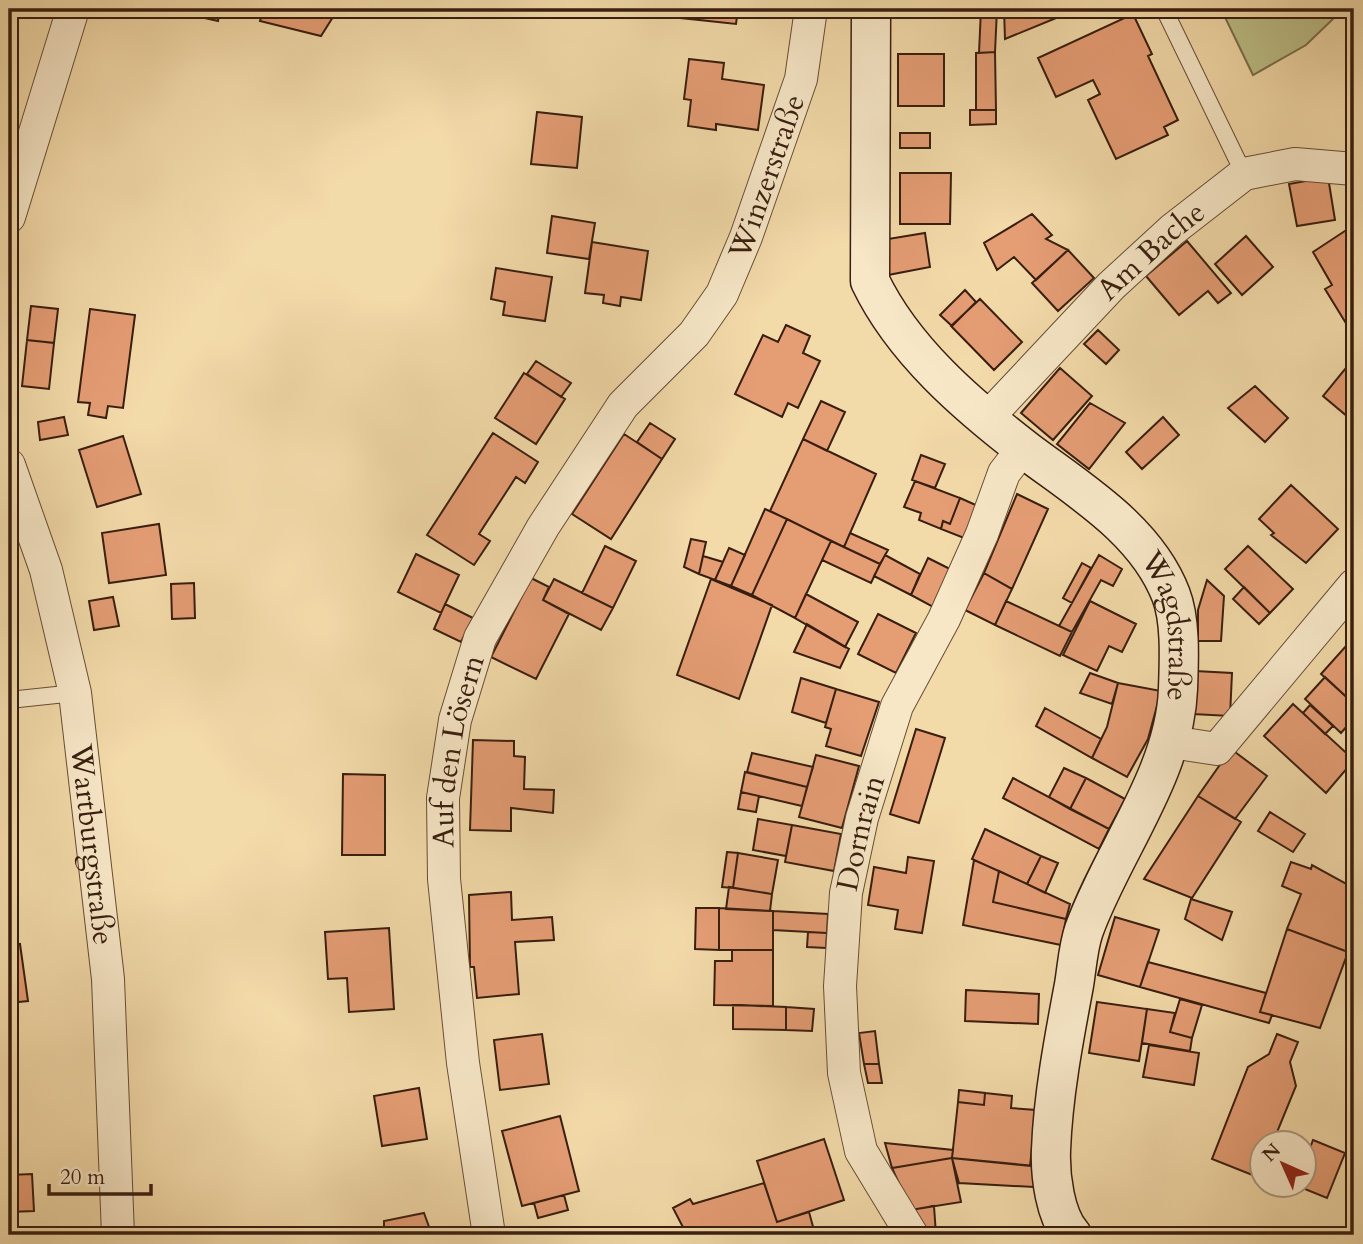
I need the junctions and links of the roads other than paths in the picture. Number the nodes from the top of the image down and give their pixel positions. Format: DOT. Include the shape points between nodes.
graph roads {
  1 [pos="73,9"];
  2 [pos="811,9"];
  3 [pos="871,9"];
  4 [pos="1164,9"];
  5 [pos="1354,169"];
  6 [pos="1244,174"];
  7 [pos="9,217"];
  8 [pos="694,334"];
  9 [pos="988,417"];
  10 [pos="1023,448"];
  11 [pos="9,465"];
  12 [pos="1354,585"];
  13 [pos="75,692"];
  14 [pos="9,700"];
  15 [pos="1171,742"];
  16 [pos="1066,1233"];
  17 [pos="118,1235"];
  18 [pos="489,1235"];
  19 [pos="912,1235"];
  1 -- 7 [label="street"];
  2 -- 8 [label="street, Winzerstraße" via="802,79 746,237 722,294"];
  3 -- 9 [label="street, Wagdstraße" via="870,281 900,332"];
  4 -- 6 [label="lane"];
  5 -- 6 [label="street, Am Bache" via="1295,164"];
  6 -- 9 [label="street, Am Bache" via="1172,230 1111,286"];
  8 -- 18 [label="street, Auf den Lösern" via="623,405 543,527 480,638 455,720 443,798 444,879 463,1063"];
  9 -- 10 [label="street, Wagdstraße"];
  10 -- 15 [label="street, Wagdstraße" via="1114,517 1155,565 1171,596 1178,645"];
  10 -- 19 [label="street, Dornrain" via="1004,473 944,619 897,706 862,818 846,893 840,986 844,1073 861,1151"];
  11 -- 13 [label="street, Wartburgstraße" via="46,570"];
  12 -- 15 [label="street" via="1217,749"];
  13 -- 14 [label="lane"];
  13 -- 17 [label="street, Wartburgstraße" via="108,979"];
  15 -- 16 [label="street, Wagdstraße" via="1083,932 1051,1151 1054,1190"];
}
